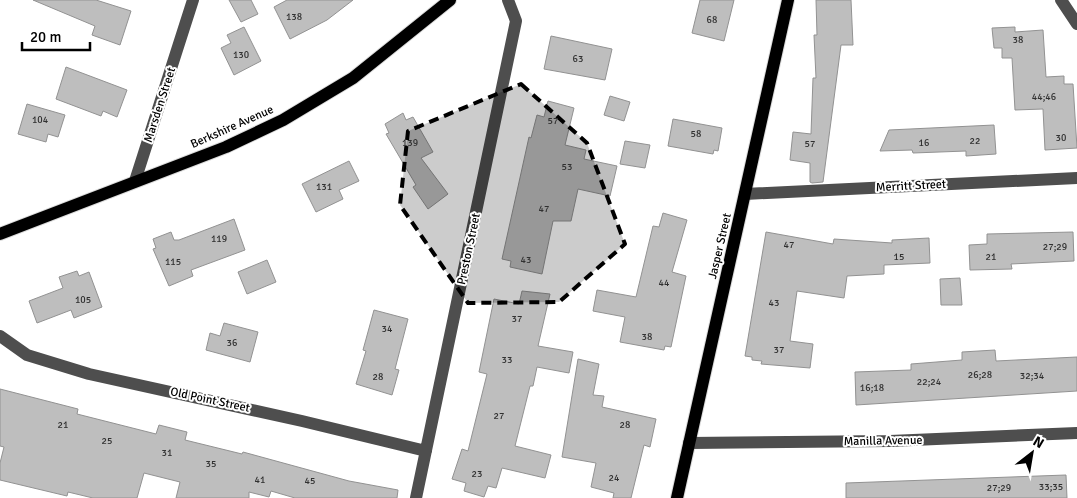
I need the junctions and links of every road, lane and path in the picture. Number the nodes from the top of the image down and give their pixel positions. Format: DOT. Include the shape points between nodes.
graph roads {
  1 [pos="193,0"];
  2 [pos="450,0"];
  3 [pos="508,0"];
  4 [pos="788,0"];
  5 [pos="1061,0"];
  6 [pos="1077,24"];
  7 [pos="1077,178"];
  8 [pos="136,181"];
  9 [pos="745,194"];
  10 [pos="0,232"];
  11 [pos="0,336"];
  12 [pos="1077,433"];
  13 [pos="689,443"];
  14 [pos="426,451"];
  15 [pos="416,498"];
  16 [pos="677,498"];
  1 -- 8 [label="street, Marsden Street"];
  2 -- 8 [label="main road, Berkshire Avenue" via="353,78 283,120 226,147"];
  3 -- 14 [label="street, Preston Street" via="516,22"];
  4 -- 9 [label="main road, Jasper Street"];
  5 -- 6 [label="street"];
  7 -- 9 [label="street, Merritt Street"];
  8 -- 10 [label="main road, Berkshire Avenue"];
  9 -- 13 [label="main road, Jasper Street"];
  11 -- 14 [label="street, Old Point Street" via="27,355 89,374"];
  12 -- 13 [label="street, Manilla Avenue" via="890,441"];
  13 -- 16 [label="main road, Jasper Street"];
  14 -- 15 [label="street, Preston Street"];
}
